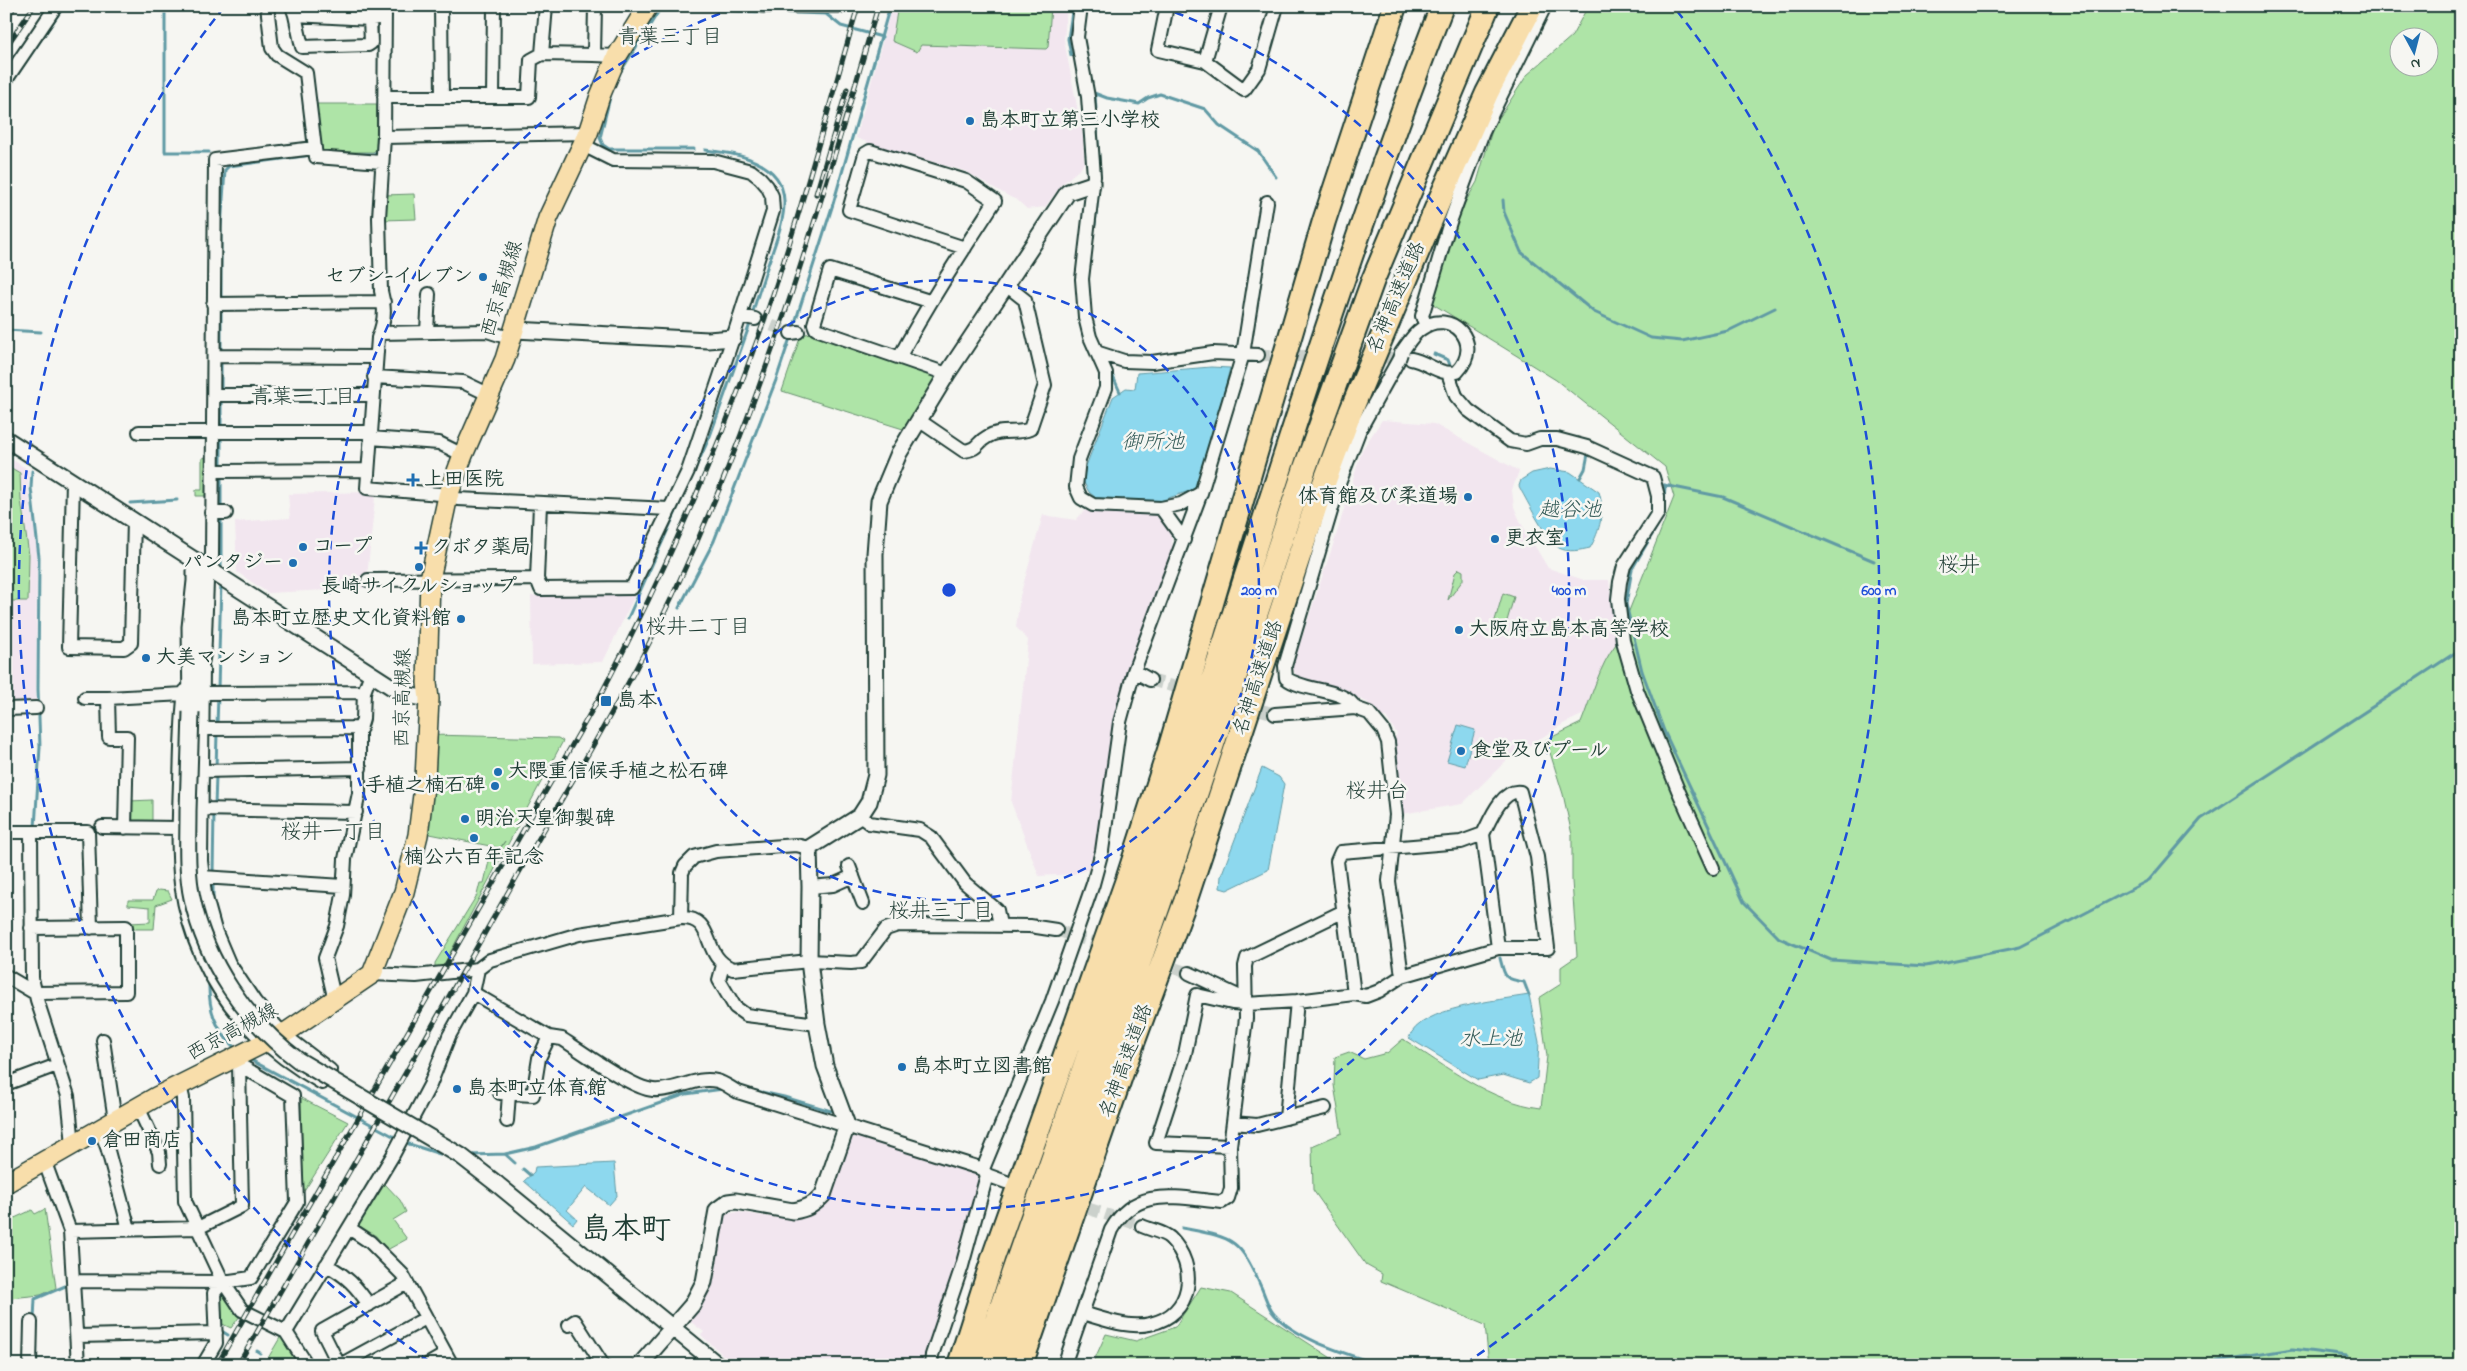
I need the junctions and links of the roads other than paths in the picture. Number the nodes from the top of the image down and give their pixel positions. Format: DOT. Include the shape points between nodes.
graph roads {
  1 [pos="56,6"];
  2 [pos="267,6"];
  3 [pos="441,6"];
  4 [pos="494,6"];
  5 [pos="546,6"];
  6 [pos="595,6"];
  7 [pos="648,6"];
  8 [pos="763,6"];
  9 [pos="841,6"];
  10 [pos="1081,6"];
  11 [pos="1167,6"];
  12 [pos="1221,6"];
  13 [pos="1277,6"];
  14 [pos="1394,6"];
  15 [pos="1442,6"];
  16 [pos="1488,6"];
  17 [pos="1532,6"];
  18 [pos="1545,6"];
  19 [pos="293,11"];
  20 [pos="385,12"];
  21 [pos="370,19"];
  22 [pos="542,54"];
  23 [pos="594,55"];
  24 [pos="618,56"];
  25 [pos="1204,61"];
  26 [pos="6,80"];
  27 [pos="442,97"];
  28 [pos="493,97"];
  29 [pos="384,98"];
  30 [pos="384,137"];
  31 [pos="586,139"];
  32 [pos="315,151"];
  33 [pos="381,162"];
  34 [pos="1092,184"];
  35 [pos="1267,202"];
  36 [pos="964,248"];
  37 [pos="1006,285"];
  38 [pos="429,294"];
  39 [pos="929,301"];
  40 [pos="384,302"];
  41 [pos="213,304"];
  42 [pos="740,316"];
  43 [pos="755,319"];
  44 [pos="428,331"];
  45 [pos="1419,331"];
  46 [pos="380,333"];
  47 [pos="514,334"];
  48 [pos="734,338"];
  49 [pos="217,344"];
  50 [pos="1244,351"];
  51 [pos="1102,354"];
  52 [pos="1258,355"];
  53 [pos="376,356"];
  54 [pos="900,356"];
  55 [pos="1404,357"];
  56 [pos="1451,373"];
  57 [pos="947,374"];
  58 [pos="374,377"];
  59 [pos="214,395"];
  60 [pos="373,395"];
  61 [pos="490,395"];
  62 [pos="920,421"];
  63 [pos="140,432"];
  64 [pos="219,433"];
  65 [pos="370,435"];
  66 [pos="6,438"];
  67 [pos="463,455"];
  68 [pos="367,470"];
  69 [pos="219,471"];
  70 [pos="73,481"];
  71 [pos="1201,493"];
  72 [pos="448,496"];
  73 [pos="540,504"];
  74 [pos="1161,508"];
  75 [pos="669,509"];
  76 [pos="134,520"];
  77 [pos="1184,540"];
  78 [pos="200,563"];
  79 [pos="430,579"];
  80 [pos="537,579"];
  81 [pos="368,580"];
  82 [pos="197,649"];
  83 [pos="1134,671"];
  84 [pos="371,673"];
  85 [pos="1150,680"];
  86 [pos="364,692"];
  87 [pos="204,693"];
  88 [pos="184,694"];
  89 [pos="85,698"];
  90 [pos="108,698"];
  91 [pos="429,699"];
  92 [pos="36,708"];
  93 [pos="1355,708"];
  94 [pos="6,710"];
  95 [pos="1274,714"];
  96 [pos="360,728"];
  97 [pos="203,729"];
  98 [pos="360,768"];
  99 [pos="202,772"];
  100 [pos="201,809"];
  101 [pos="356,812"];
  102 [pos="860,816"];
  103 [pos="102,827"];
  104 [pos="125,828"];
  105 [pos="178,828"];
  106 [pos="6,832"];
  107 [pos="31,832"];
  108 [pos="1484,834"];
  109 [pos="808,848"];
  110 [pos="1391,848"];
  111 [pos="1713,868"];
  112 [pos="202,877"];
  113 [pos="343,886"];
  114 [pos="810,887"];
  115 [pos="863,903"];
  116 [pos="1344,911"];
  117 [pos="680,918"];
  118 [pos="1000,926"];
  119 [pos="31,928"];
  120 [pos="91,928"];
  121 [pos="1056,930"];
  122 [pos="1498,948"];
  123 [pos="809,961"];
  124 [pos="723,965"];
  125 [pos="478,969"];
  126 [pos="1189,973"];
  127 [pos="372,974"];
  128 [pos="6,976"];
  129 [pos="1402,976"];
  130 [pos="473,992"];
  131 [pos="35,993"];
  132 [pos="1354,994"];
  133 [pos="336,1000"];
  134 [pos="1297,1001"];
  135 [pos="1246,1004"];
  136 [pos="818,1024"];
  137 [pos="283,1034"];
  138 [pos="549,1037"];
  139 [pos="104,1040"];
  140 [pos="244,1055"];
  141 [pos="58,1065"];
  142 [pos="6,1084"];
  143 [pos="180,1086"];
  144 [pos="138,1107"];
  145 [pos="1325,1108"];
  146 [pos="1286,1118"];
  147 [pos="507,1120"];
  148 [pos="1233,1123"];
  149 [pos="108,1124"];
  150 [pos="847,1125"];
  151 [pos="73,1144"];
  152 [pos="1230,1146"];
  153 [pos="44,1160"];
  154 [pos="160,1164"];
  155 [pos="985,1172"];
  156 [pos="1006,1182"];
  157 [pos="6,1184"];
  158 [pos="1142,1226"];
  159 [pos="198,1228"];
  160 [pos="349,1228"];
  161 [pos="129,1229"];
  162 [pos="70,1231"];
  163 [pos="326,1265"];
  164 [pos="73,1281"];
  165 [pos="223,1282"];
  166 [pos="408,1283"];
  167 [pos="369,1305"];
  168 [pos="1082,1313"];
  169 [pos="426,1318"];
  170 [pos="576,1321"];
  171 [pos="30,1322"];
  172 [pos="673,1327"];
  173 [pos="286,1332"];
  174 [pos="216,1333"];
  175 [pos="77,1336"];
  176 [pos="449,1359"];
  177 [pos="30,1365"];
  178 [pos="78,1365"];
  179 [pos="203,1365"];
  180 [pos="307,1365"];
  181 [pos="340,1365"];
  182 [pos="427,1365"];
  183 [pos="603,1365"];
  184 [pos="640,1365"];
  185 [pos="718,1365"];
  186 [pos="931,1365"];
  187 [pos="959,1365"];
  188 [pos="981,1365"];
  189 [pos="1000,1365"];
  190 [pos="1021,1365"];
  191 [pos="1064,1365"];
  1 -- 26 [label="street"];
  2 -- 32 [label="street" via="272,48 277,55 306,73"];
  3 -- 27 [label="street"];
  4 -- 28 [label="street"];
  5 -- 22 [label="street"];
  6 -- 23 [label="street"];
  7 -- 24 [label="main road, 西京高槻線"];
  8 -- 9 [label="street"];
  10 -- 34 [label="street" via="1077,37 1087,92"];
  11 -- 25 [label="street" via="1158,50"];
  12 -- 25 [label="street"];
  13 -- 25 [label="street" via="1259,69 1244,90"];
  14 -- 187 [label="highway" via="1324,221 1172,740 1128,877"];
  15 -- 188 [label="highway, 名神高速道路" via="1387,153 1296,418 1147,882"];
  16 -- 189 [label="highway, 名神高速道路" via="1373,280 1305,468 1165,888"];
  17 -- 190 [label="highway, 名神高速道路" via="1487,93 1448,182 1318,499 1185,902"];
  18 -- 45 [label="street" via="1483,132 1450,222"];
  19 -- 21 [label="street"];
  19 -- 21 [label="street" via="302,47 368,45 371,43"];
  20 -- 21 [label="street"];
  20 -- 29 [label="street"];
  22 -- 23 [label="street"];
  22 -- 28 [label="street" via="531,60 529,97"];
  23 -- 24 [label="street"];
  24 -- 31 [label="main road, 西京高槻線"];
  27 -- 28 [label="street"];
  27 -- 29 [label="street"];
  29 -- 30 [label="street"];
  30 -- 31 [label="street"];
  30 -- 33 [label="street"];
  31 -- 42 [label="street" via="613,160 713,161 751,171 760,178 772,196 772,211"];
  31 -- 47 [label="main road, 西京高槻線" via="548,218"];
  32 -- 33 [label="street"];
  32 -- 41 [label="street" via="215,160"];
  33 -- 40 [label="street" via="378,218"];
  34 -- 37 [label="street" via="1068,192"];
  34 -- 51 [label="street" via="1082,279 1090,337"];
  35 -- 50 [label="street"];
  36 -- 36 [label="street" via="995,201 966,181 870,151 865,154 849,210"];
  36 -- 39 [label="street"];
  37 -- 57 [label="street"];
  37 -- 62 [label="street" via="1025,300 1045,385 1030,429 1020,433 997,433 986,437 975,449 964,451"];
  38 -- 44 [label="street"];
  39 -- 54 [label="street"];
  39 -- 54 [label="street" via="830,270 814,324 816,329"];
  40 -- 41 [label="street"];
  40 -- 46 [label="street" via="384,324"];
  41 -- 49 [label="street"];
  42 -- 43 [label="street"];
  42 -- 48 [label="street"];
  44 -- 46 [label="street"];
  44 -- 47 [label="street"];
  45 -- 55 [label="street"];
  45 -- 56 [label="street" via="1440,322 1464,332 1468,343 1467,356"];
  46 -- 53 [label="street"];
  47 -- 48 [label="street"];
  47 -- 61 [label="main road, 西京高槻線"];
  48 -- 75 [label="street" via="688,471"];
  49 -- 53 [label="street" via="228,356"];
  49 -- 59 [label="street"];
  50 -- 51 [label="street" via="1152,362 1124,361"];
  50 -- 52 [label="street"];
  50 -- 71 [label="street"];
  51 -- 74 [label="street" via="1106,388 1079,459 1076,487 1081,498 1093,505"];
  53 -- 58 [label="street"];
  54 -- 57 [label="street"];
  55 -- 56 [label="street" via="1424,361 1441,373"];
  55 -- 93 [label="street" via="1360,429 1340,481 1285,666 1286,678 1293,684 1338,696 1353,703"];
  56 -- 111 [label="street" via="1456,396 1468,410 1510,441 1557,439 1587,447 1653,477 1658,513 1624,566 1620,582 1618,598 1623,640 1637,690"];
  57 -- 62 [label="street"];
  58 -- 60 [label="street"];
  58 -- 61 [label="street" via="463,382"];
  59 -- 60 [label="street"];
  59 -- 64 [label="street"];
  60 -- 65 [label="street"];
  61 -- 67 [label="main road, 西京高槻線"];
  62 -- 102 [label="street" via="899,453 879,501 875,554 876,775 869,802"];
  63 -- 64 [label="street"];
  64 -- 65 [label="street"];
  64 -- 69 [label="street"];
  65 -- 67 [label="street" via="439,443"];
  65 -- 68 [label="street"];
  66 -- 70 [label="street"];
  67 -- 72 [label="main road, 西京高槻線"];
  68 -- 69 [label="street"];
  68 -- 72 [label="street" via="367,488"];
  69 -- 78 [label="street" via="212,556"];
  70 -- 76 [label="street"];
  70 -- 76 [label="street" via="69,647 124,648 131,643"];
  71 -- 74 [label="street" via="1181,504"];
  71 -- 77 [label="street"];
  72 -- 73 [label="street"];
  72 -- 79 [label="main road, 西京高槻線"];
  73 -- 75 [label="street"];
  73 -- 80 [label="street"];
  74 -- 77 [label="street"];
  75 -- 80 [label="street" via="632,588 541,589"];
  76 -- 78 [label="street"];
  77 -- 83 [label="street"];
  78 -- 82 [label="street"];
  78 -- 84 [label="street"];
  79 -- 80 [label="street"];
  79 -- 81 [label="street"];
  79 -- 91 [label="main road, 西京高槻線"];
  82 -- 87 [label="street"];
  82 -- 88 [label="street"];
  82 -- 172 [label="street, bridge" via="191,712 188,832 192,897 223,976 254,1021 298,1060 461,1156"];
  83 -- 85 [label="street"];
  83 -- 155 [label="street" via="1120,722 1102,851 1093,884 1052,1001"];
  84 -- 86 [label="street"];
  84 -- 91 [label="street" via="403,693"];
  86 -- 87 [label="street"];
  86 -- 96 [label="street"];
  87 -- 97 [label="street"];
  88 -- 90 [label="street"];
  88 -- 105 [label="street"];
  89 -- 90 [label="street"];
  90 -- 104 [label="street" via="109,737 127,737"];
  91 -- 127 [label="main road, 西京高槻線" via="425,779 413,862"];
  92 -- 94 [label="street"];
  93 -- 95 [label="street"];
  93 -- 110 [label="street" via="1369,713 1376,720 1388,742 1396,815"];
  96 -- 97 [label="street"];
  96 -- 98 [label="street"];
  97 -- 99 [label="street"];
  98 -- 99 [label="street"];
  98 -- 101 [label="street"];
  99 -- 100 [label="street"];
  100 -- 101 [label="street"];
  100 -- 112 [label="street"];
  101 -- 113 [label="street" via="345,859"];
  102 -- 109 [label="street"];
  102 -- 118 [label="street" via="869,823 920,830 931,837 965,883 997,910"];
  103 -- 104 [label="street"];
  104 -- 105 [label="street"];
  105 -- 140 [label="street" via="185,901 202,957 224,998 241,1020"];
  106 -- 107 [label="street"];
  107 -- 119 [label="street"];
  107 -- 120 [label="street" via="88,832"];
  108 -- 110 [label="street" via="1461,842"];
  108 -- 122 [label="street"];
  108 -- 122 [label="street" via="1506,795 1520,792 1537,857 1548,948"];
  109 -- 114 [label="street"];
  109 -- 117 [label="street" via="796,845 716,851 694,857 682,874"];
  110 -- 116 [label="street" via="1341,852 1337,861"];
  110 -- 129 [label="street" via="1388,881"];
  112 -- 113 [label="street"];
  112 -- 137 [label="street" via="215,930 229,963 255,1002"];
  113 -- 133 [label="street" via="338,926 325,958"];
  114 -- 115 [label="street" via="833,885 851,871"];
  114 -- 123 [label="street"];
  116 -- 132 [label="street"];
  116 -- 135 [label="street" via="1247,958"];
  117 -- 124 [label="street" via="690,918 704,928 715,956"];
  117 -- 125 [label="street" via="579,934 490,960"];
  118 -- 121 [label="street"];
  118 -- 123 [label="street" via="898,925 886,929 861,962"];
  119 -- 120 [label="street"];
  119 -- 131 [label="street"];
  120 -- 131 [label="street" via="126,927 126,992"];
  122 -- 129 [label="street"];
  123 -- 124 [label="street" via="746,968"];
  123 -- 136 [label="street"];
  124 -- 136 [label="street" via="718,980 732,1003 746,1015"];
  125 -- 127 [label="street" via="416,976"];
  125 -- 130 [label="street"];
  126 -- 135 [label="street" via="1236,995"];
  127 -- 133 [label="main road, 西京高槻線"];
  128 -- 131 [label="street"];
  129 -- 132 [label="street" via="1366,996"];
  130 -- 138 [label="street"];
  130 -- 160 [label="street" via="449,1036 430,1086"];
  131 -- 141 [label="street"];
  132 -- 134 [label="street"];
  133 -- 137 [label="main road, 西京高槻線"];
  134 -- 135 [label="street"];
  134 -- 146 [label="street"];
  135 -- 148 [label="street"];
  135 -- 152 [label="street" via="1197,995 1185,1054 1156,1143"];
  136 -- 150 [label="street" via="825,1066"];
  137 -- 140 [label="main road, 西京高槻線"];
  137 -- 140 [label="street" via="330,1070 322,1083 289,1063"];
  138 -- 147 [label="street" via="540,1058 535,1093 530,1096 505,1094"];
  138 -- 150 [label="street" via="562,1040 637,1085 652,1090 668,1090 706,1079"];
  139 -- 149 [label="street"];
  140 -- 143 [label="main road, 西京高槻線"];
  140 -- 159 [label="street" via="242,1206"];
  140 -- 165 [label="street" via="293,1096 297,1202 252,1278"];
  141 -- 142 [label="street"];
  141 -- 151 [label="street" via="68,1096"];
  143 -- 144 [label="main road, 西京高槻線"];
  143 -- 159 [label="street" via="186,1202"];
  144 -- 149 [label="main road, 西京高槻線"];
  144 -- 154 [label="street" via="159,1152"];
  145 -- 146 [label="street"];
  146 -- 148 [label="street" via="1257,1125"];
  148 -- 152 [label="street"];
  149 -- 151 [label="main road, 西京高槻線"];
  149 -- 161 [label="street" via="108,1147"];
  150 -- 155 [label="street"];
  150 -- 172 [label="street" via="823,1195 814,1204 793,1211 736,1201 716,1210 704,1282 692,1305"];
  151 -- 153 [label="main road, 西京高槻線"];
  152 -- 168 [label="street" via="1232,1188 1228,1198 1222,1202 1159,1198 1132,1204 1119,1215"];
  153 -- 157 [label="main road, 西京高槻線"];
  153 -- 162 [label="street"];
  155 -- 156 [label="street"];
  155 -- 186 [label="street" via="962,1266"];
  158 -- 168 [label="street" via="1169,1237 1183,1254 1190,1276 1184,1298 1172,1316 1135,1326"];
  159 -- 161 [label="street"];
  159 -- 165 [label="street"];
  160 -- 163 [label="street"];
  160 -- 166 [label="street" via="370,1242"];
  161 -- 162 [label="street"];
  162 -- 164 [label="street"];
  163 -- 167 [label="street" via="347,1277"];
  163 -- 173 [label="street"];
  164 -- 165 [label="street"];
  164 -- 175 [label="street"];
  165 -- 173 [label="street" via="242,1310"];
  165 -- 174 [label="street" via="214,1293"];
  166 -- 167 [label="street"];
  166 -- 169 [label="street"];
  167 -- 181 [label="street" via="322,1331"];
  168 -- 191 [label="street"];
  169 -- 176 [label="street"];
  169 -- 181 [label="street"];
  170 -- 183 [label="street"];
  171 -- 177 [label="street"];
  172 -- 184 [label="street"];
  172 -- 185 [label="street"];
  173 -- 180 [label="street"];
  174 -- 175 [label="street"];
  174 -- 179 [label="street" via="216,1344"];
  175 -- 178 [label="street"];
  176 -- 182 [label="street"];
}
